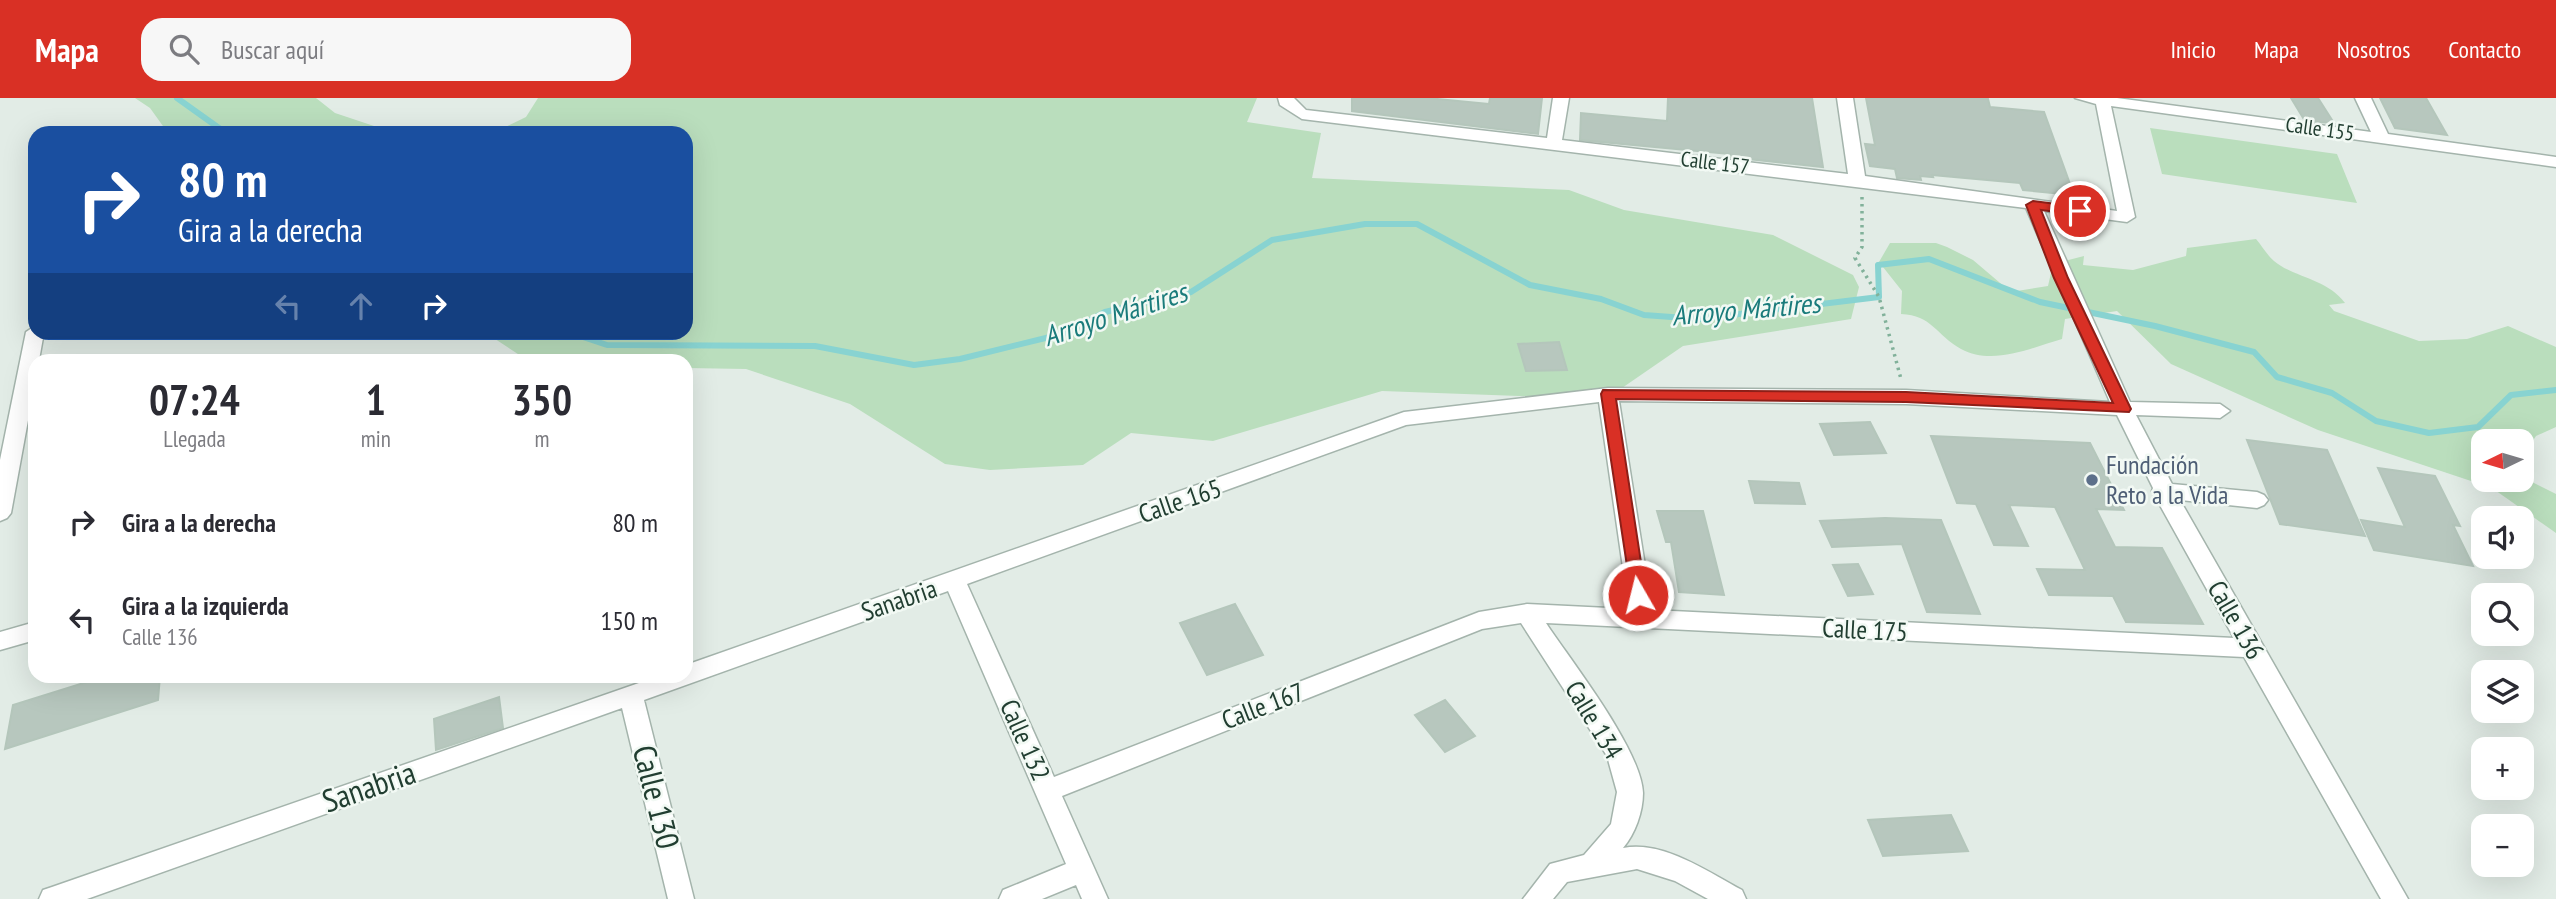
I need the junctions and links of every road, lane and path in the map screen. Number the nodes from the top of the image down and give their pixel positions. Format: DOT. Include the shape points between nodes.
graph roads {
  1 [pos="1286,98"];
  2 [pos="1561,98"];
  3 [pos="1845,98"];
  4 [pos="2083,98"];
  5 [pos="2363,98"];
  6 [pos="2103,99"];
  7 [pos="2381,137"];
  8 [pos="1554,143"];
  9 [pos="2556,162"];
  10 [pos="1857,180"];
  11 [pos="2033,205"];
  12 [pos="28,368"];
  13 [pos="1608,394"];
  14 [pos="1906,397"];
  15 [pos="2123,409"];
  16 [pos="20,410"];
  17 [pos="2220,411"];
  18 [pos="0,415"];
  19 [pos="2162,491"];
  20 [pos="2257,500"];
  21 [pos="0,513"];
  22 [pos="954,580"];
  23 [pos="1527,613"];
  24 [pos="1642,620"];
  25 [pos="1479,621"];
  26 [pos="28,633"];
  27 [pos="0,641"];
  28 [pos="2252,648"];
  29 [pos="693,673"];
  30 [pos="664,683"];
  31 [pos="631,695"];
  32 [pos="1047,791"];
  33 [pos="1591,866"];
  34 [pos="1082,870"];
  35 [pos="52,899"];
  36 [pos="681,899"];
  37 [pos="1012,899"];
  38 [pos="1095,899"];
  39 [pos="1536,899"];
  40 [pos="1733,899"];
  41 [pos="2395,899"];
  1 -- 8 [label="street, Calle 157" via="1285,102 1302,114"];
  2 -- 8 [label="street"];
  3 -- 10 [label="street"];
  4 -- 6 [label="street, Calle 155"];
  5 -- 7 [label="street"];
  6 -- 7 [label="street, Calle 155"];
  6 -- 11 [label="street, Calle 157" via="2127,217"];
  7 -- 9 [label="street, Calle 155"];
  8 -- 10 [label="street, Calle 157"];
  10 -- 11 [label="street, Calle 157"];
  10 -- 14 [label="path" via="1864,205 1861,247 1855,258 1880,297"];
  11 -- 15 [label="street, Calle 136" via="2061,278"];
  12 -- 16 [label="street"];
  13 -- 14 [label="street, Calle 165"];
  13 -- 22 [label="street, Calle 165" via="1404,419"];
  13 -- 24 [label="street"];
  14 -- 15 [label="street, Calle 165"];
  15 -- 17 [label="street, Calle 165"];
  15 -- 19 [label="street, Calle 136"];
  16 -- 18 [label="street"];
  16 -- 21 [label="street"];
  19 -- 20 [label="street"];
  19 -- 28 [label="street, Calle 136"];
  22 -- 29 [label="street, Sanabria"];
  22 -- 32 [label="street, Calle 132"];
  23 -- 24 [label="street, Calle 175"];
  23 -- 25 [label="street, Calle 175"];
  23 -- 33 [label="street, Calle 134" via="1618,752 1630,792 1623,829"];
  24 -- 28 [label="street, Calle 175"];
  25 -- 32 [label="street, Calle 167"];
  26 -- 27 [label="street"];
  28 -- 41 [label="street, Calle 136"];
  30 -- 31 [label="street, Sanabria"];
  31 -- 35 [label="street, Sanabria"];
  31 -- 36 [label="street, Calle 130"];
  32 -- 34 [label="street, Calle 132"];
  33 -- 39 [label="street" via="1559,872"];
  33 -- 40 [label="street" via="1637,857 1682,871"];
  34 -- 37 [label="street"];
  34 -- 38 [label="street, Calle 132"];
}
